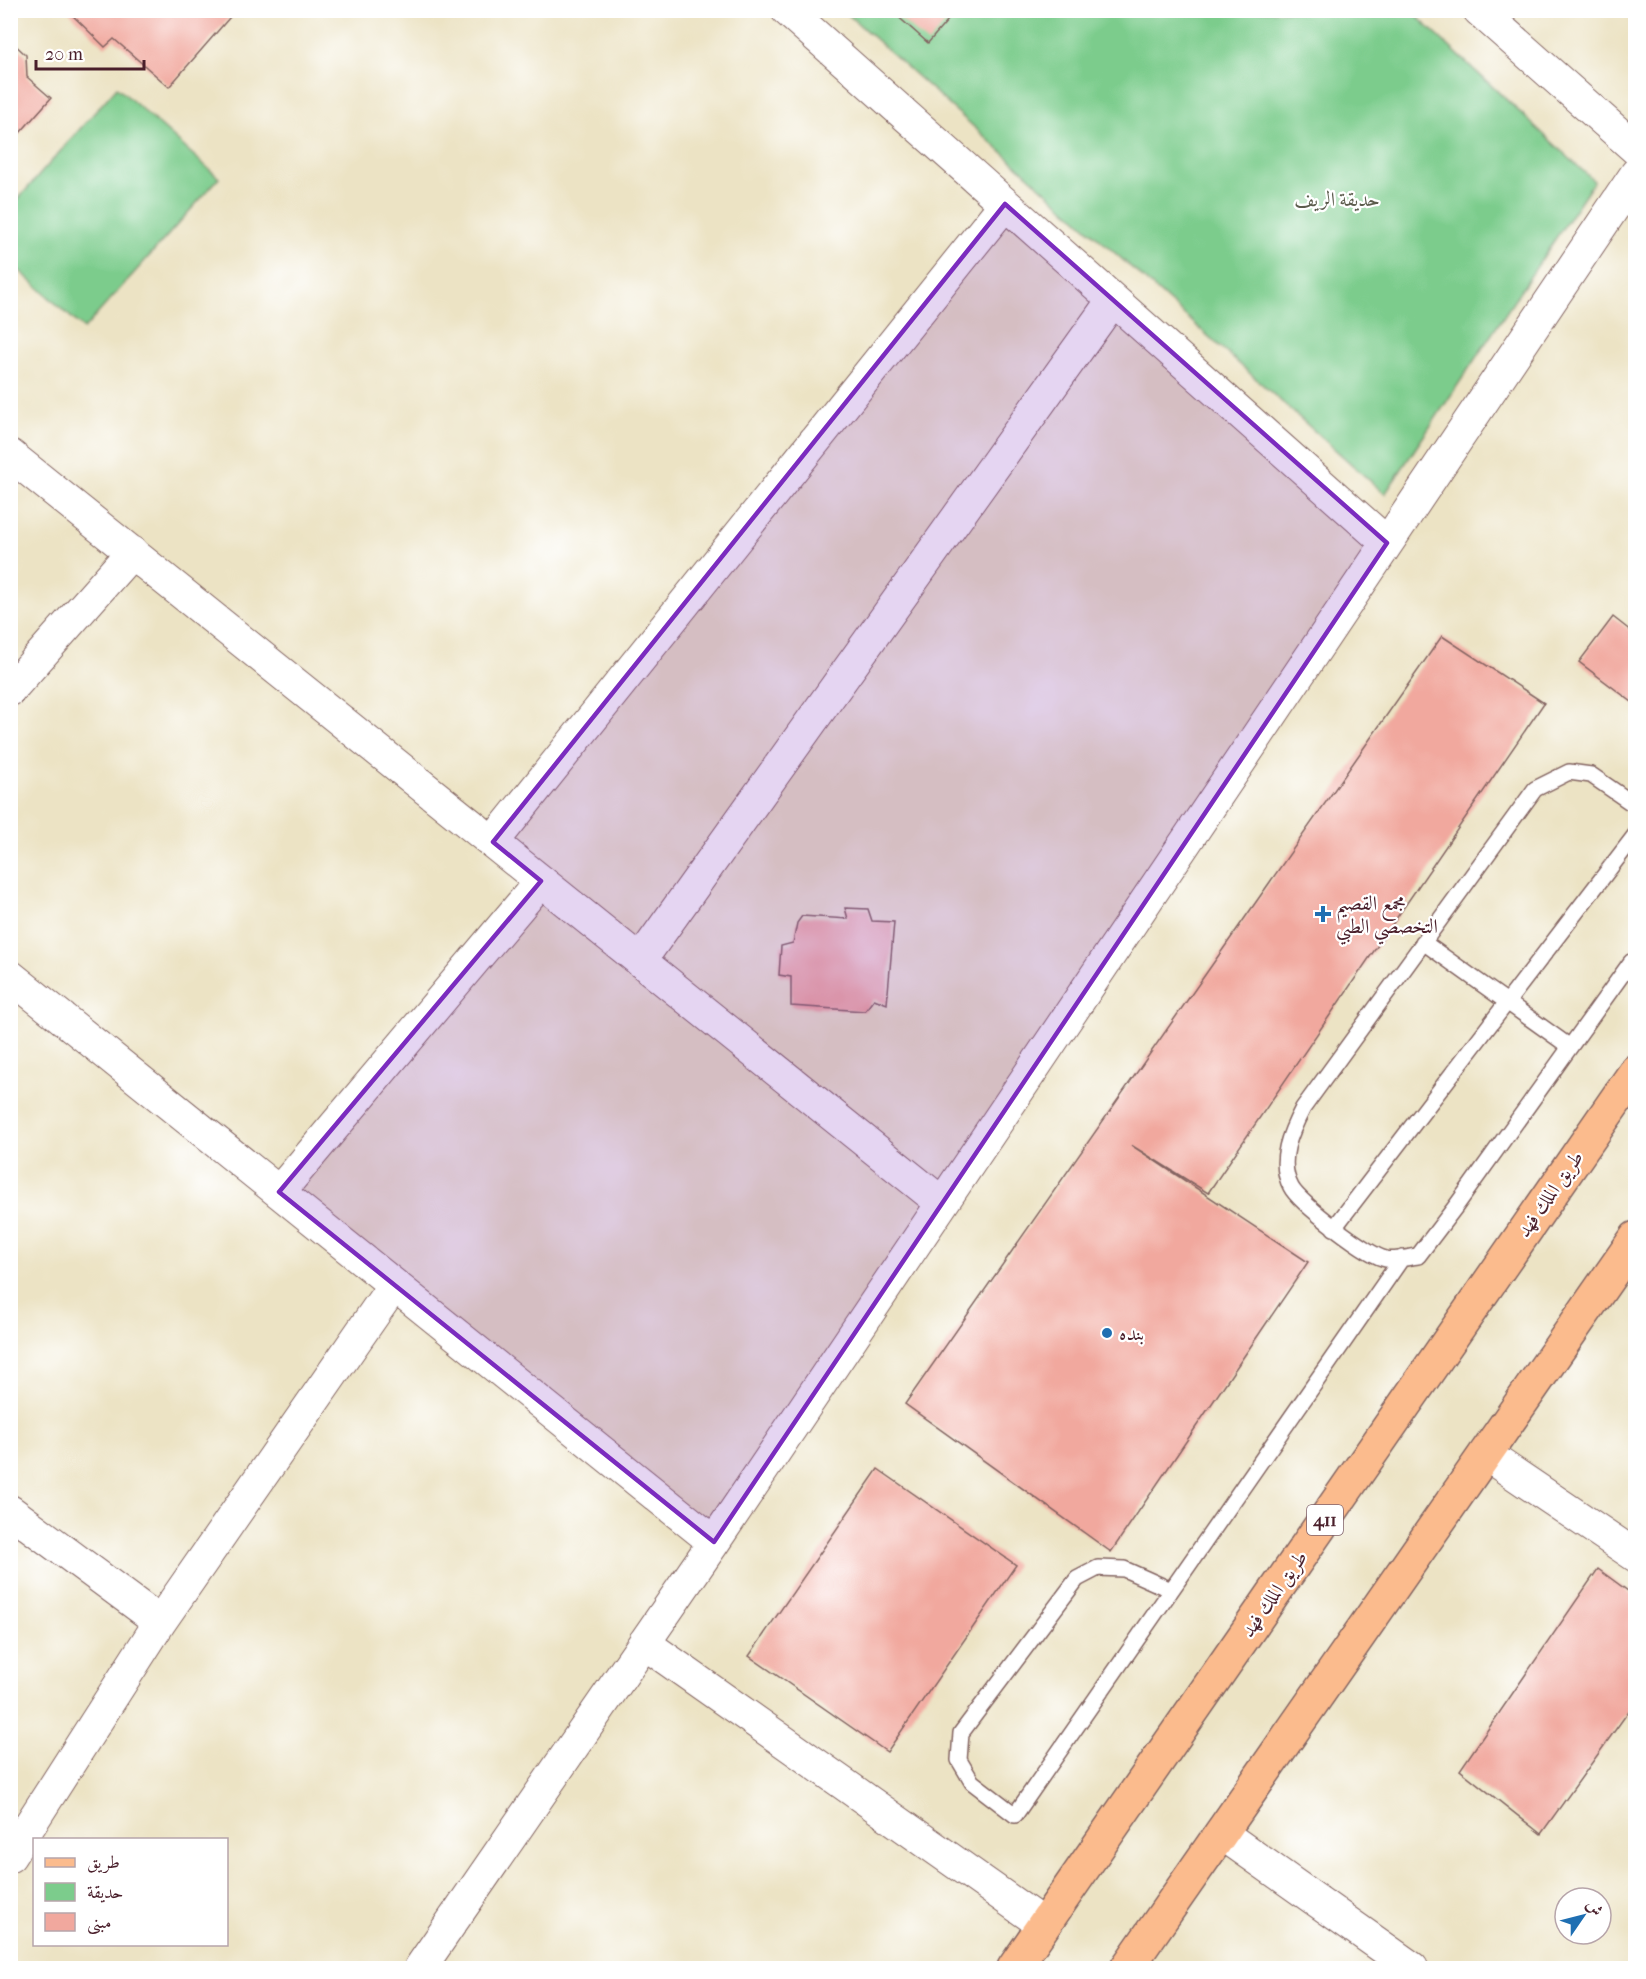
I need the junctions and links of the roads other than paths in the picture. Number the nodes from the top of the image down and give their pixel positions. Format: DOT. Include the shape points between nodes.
graph roads {
  1 [pos="787,10"];
  2 [pos="1479,10"];
  3 [pos="1635,149"];
  4 [pos="1635,174"];
  5 [pos="1005,204"];
  6 [pos="1113,300"];
  7 [pos="10,455"];
  8 [pos="1387,543"];
  9 [pos="132,552"];
  10 [pos="10,690"];
  11 [pos="1635,806"];
  12 [pos="1635,834"];
  13 [pos="493,842"];
  14 [pos="541,881"];
  15 [pos="1423,942"];
  16 [pos="640,961"];
  17 [pos="1630,962"];
  18 [pos="10,976"];
  19 [pos="1506,1003"];
  20 [pos="1570,1047"];
  21 [pos="1635,1071"];
  22 [pos="279,1192"];
  23 [pos="942,1203"];
  24 [pos="1334,1228"];
  25 [pos="1635,1238"];
  26 [pos="1402,1258"];
  27 [pos="394,1285"];
  28 [pos="1485,1454"];
  29 [pos="10,1511"];
  30 [pos="714,1542"];
  31 [pos="1635,1556"];
  32 [pos="1171,1590"];
  33 [pos="160,1622"];
  34 [pos="644,1643"];
  35 [pos="1221,1833"];
  36 [pos="10,1856"];
  37 [pos="1044,1925"];
  38 [pos="420,1968"];
  39 [pos="1014,1968"];
  40 [pos="1126,1968"];
  41 [pos="1413,1968"];
  1 -- 5 [label="street"];
  2 -- 3 [label="street"];
  4 -- 8 [label="street"];
  5 -- 6 [label="street"];
  5 -- 13 [label="street"];
  6 -- 8 [label="street"];
  6 -- 16 [label="street"];
  7 -- 9 [label="street"];
  8 -- 23 [label="street"];
  9 -- 10 [label="street"];
  9 -- 13 [label="street"];
  11 -- 15 [label="lane" via="1591,775 1569,772 1535,789"];
  12 -- 19 [label="lane"];
  13 -- 14 [label="street"];
  14 -- 16 [label="street"];
  14 -- 22 [label="street"];
  15 -- 19 [label="lane"];
  15 -- 24 [label="lane" via="1303,1108 1290,1133 1286,1167 1291,1187"];
  16 -- 23 [label="street"];
  17 -- 20 [label="lane"];
  18 -- 22 [label="street"];
  19 -- 20 [label="lane"];
  19 -- 24 [label="lane"];
  20 -- 26 [label="lane" via="1418,1256"];
  21 -- 37 [label="main road, طريق الملك فهد / 411"];
  22 -- 27 [label="street"];
  23 -- 30 [label="street"];
  24 -- 26 [label="lane" via="1385,1259"];
  25 -- 28 [label="main road"];
  26 -- 32 [label="lane"];
  27 -- 30 [label="street"];
  27 -- 33 [label="street"];
  28 -- 31 [label="street"];
  28 -- 35 [label="main road"];
  29 -- 33 [label="street"];
  30 -- 34 [label="street"];
  32 -- 32 [label="lane" via="1124,1569 1098,1568 1077,1579 961,1733 958,1760 972,1782 1015,1815"];
  33 -- 36 [label="street"];
  34 -- 37 [label="street"];
  34 -- 38 [label="street"];
  35 -- 40 [label="main road"];
  35 -- 41 [label="street"];
  37 -- 39 [label="main road, طريق الملك فهد / 411"];
}
